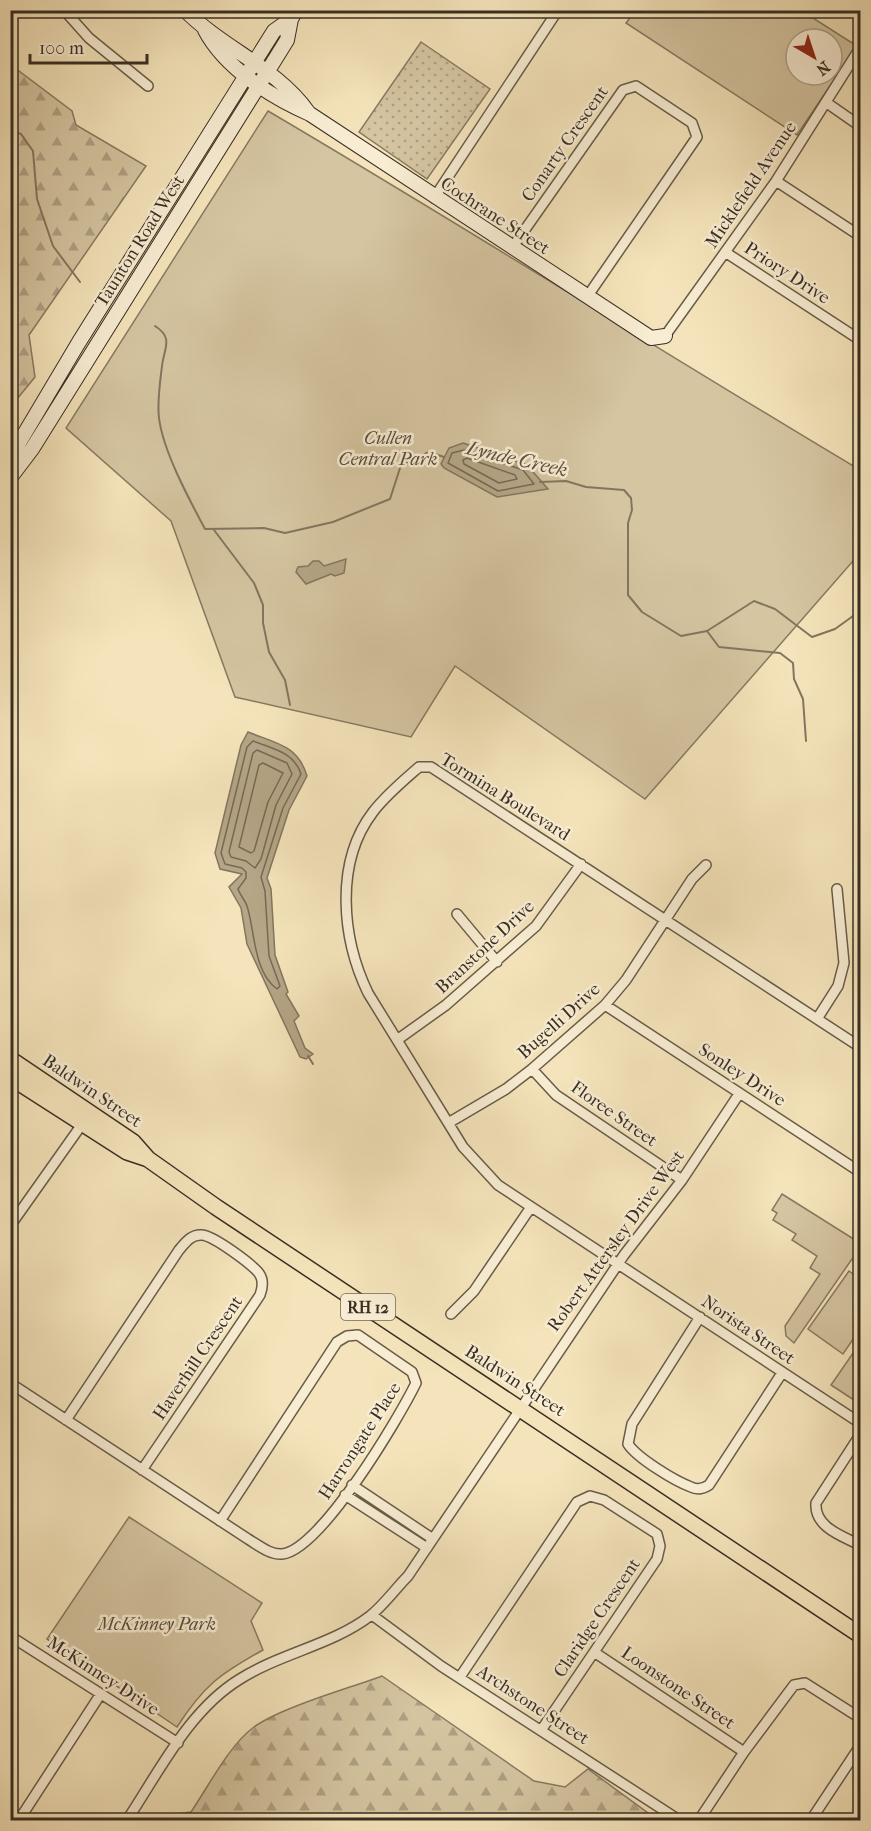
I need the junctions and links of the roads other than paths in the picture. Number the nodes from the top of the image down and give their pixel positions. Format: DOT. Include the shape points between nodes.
graph roads {
  1 [pos="64,10"];
  2 [pos="186,10"];
  3 [pos="558,10"];
  4 [pos="293,15"];
  5 [pos="205,30"];
  6 [pos="861,48"];
  7 [pos="254,62"];
  8 [pos="246,75"];
  9 [pos="263,78"];
  10 [pos="147,86"];
  11 [pos="827,103"];
  12 [pos="861,126"];
  13 [pos="776,181"];
  14 [pos="434,198"];
  15 [pos="861,236"];
  16 [pos="512,248"];
  17 [pos="725,252"];
  18 [pos="587,297"];
  19 [pos="665,336"];
  20 [pos="861,340"];
  21 [pos="10,429"];
  22 [pos="15,442"];
  23 [pos="10,458"];
  24 [pos="10,478"];
  25 [pos="581,864"];
  26 [pos="706,865"];
  27 [pos="837,889"];
  28 [pos="457,914"];
  29 [pos="666,919"];
  30 [pos="497,962"];
  31 [pos="605,1005"];
  32 [pos="817,1019"];
  33 [pos="397,1040"];
  34 [pos="861,1047"];
  35 [pos="10,1059"];
  36 [pos="532,1069"];
  37 [pos="10,1077"];
  38 [pos="739,1094"];
  39 [pos="86,1119"];
  40 [pos="450,1122"];
  41 [pos="861,1173"];
  42 [pos="682,1180"];
  43 [pos="531,1207"];
  44 [pos="10,1226"];
  45 [pos="619,1264"];
  46 [pos="451,1314"];
  47 [pos="699,1317"];
  48 [pos="782,1373"];
  49 [pos="10,1383"];
  50 [pos="519,1408"];
  51 [pos="66,1420"];
  52 [pos="861,1423"];
  53 [pos="861,1435"];
  54 [pos="142,1470"];
  55 [pos="352,1485"];
  56 [pos="345,1495"];
  57 [pos="220,1521"];
  58 [pos="433,1539"];
  59 [pos="861,1545"];
  60 [pos="427,1548"];
  61 [pos="372,1615"];
  62 [pos="861,1635"];
  63 [pos="10,1636"];
  64 [pos="594,1652"];
  65 [pos="460,1677"];
  66 [pos="100,1695"];
  67 [pos="861,1718"];
  68 [pos="542,1729"];
  69 [pos="178,1743"];
  70 [pos="861,1746"];
  71 [pos="744,1752"];
  72 [pos="19,1821"];
  73 [pos="127,1821"];
  74 [pos="679,1821"];
  75 [pos="699,1821"];
  76 [pos="811,1821"];
  1 -- 10 [label="street" via="81,31"];
  2 -- 5 [label="main road, Cochrane Street"];
  3 -- 14 [label="street"];
  4 -- 7 [label="main road, Taunton Road West" via="274,31"];
  4 -- 9 [label="main road, Taunton Road West" via="286,40"];
  5 -- 7 [label="main road, Cochrane Street"];
  5 -- 8 [label="main road, Cochrane Street" via="214,47"];
  6 -- 11 [label="street, Micklefield Avenue"];
  7 -- 8 [label="main road, Taunton Road West"];
  7 -- 9 [label="main road, Cochrane Street"];
  8 -- 9 [label="main road, Cochrane Street"];
  8 -- 22 [label="main road, Taunton Road West"];
  9 -- 14 [label="main road, Cochrane Street" via="285,102 310,114"];
  9 -- 24 [label="main road, Taunton Road West" via="32,449"];
  11 -- 12 [label="street"];
  11 -- 13 [label="street, Micklefield Avenue"];
  13 -- 15 [label="street"];
  13 -- 17 [label="street, Micklefield Avenue"];
  14 -- 16 [label="main road, Cochrane Street"];
  16 -- 18 [label="main road, Cochrane Street"];
  16 -- 18 [label="street, Conarty Crescent" via="623,90 636,86 692,123 697,137"];
  17 -- 19 [label="street, Micklefield Avenue"];
  17 -- 20 [label="street, Priory Drive"];
  18 -- 19 [label="main road, Cochrane Street" via="651,338"];
  21 -- 22 [label="street"];
  22 -- 23 [label="main road, Taunton Road West"];
  25 -- 29 [label="street, Tormina Boulevard"];
  25 -- 30 [label="street, Branstone Drive" via="536,926"];
  25 -- 33 [label="street, Tormina Boulevard" via="431,767 419,767 384,798 366,824 352,857 347,927 358,972"];
  26 -- 29 [label="street, Bugelli Drive"];
  27 -- 32 [label="street" via="844,963 838,987"];
  28 -- 30 [label="street"];
  29 -- 31 [label="street, Bugelli Drive"];
  29 -- 32 [label="street, Tormina Boulevard"];
  30 -- 33 [label="street, Branstone Drive"];
  31 -- 36 [label="street, Bugelli Drive"];
  31 -- 38 [label="street, Sonley Drive"];
  32 -- 34 [label="street, Tormina Boulevard"];
  33 -- 40 [label="street, Tormina Boulevard"];
  35 -- 39 [label="main road, Baldwin Street / RH 12"];
  36 -- 40 [label="street, Bugelli Drive"];
  36 -- 42 [label="street, Floree Street" via="556,1095"];
  37 -- 39 [label="main road, Baldwin Street / RH 12"];
  38 -- 41 [label="street, Sonley Drive"];
  38 -- 42 [label="street, Robert Attersley Drive West"];
  39 -- 44 [label="street"];
  39 -- 50 [label="main road, Baldwin Street / RH 12" via="134,1142 148,1159"];
  40 -- 43 [label="street, Tormina Boulevard" via="478,1166"];
  42 -- 45 [label="street, Robert Attersley Drive West"];
  43 -- 45 [label="street, Tormina Boulevard"];
  43 -- 46 [label="street" via="474,1291"];
  45 -- 47 [label="street, Norista Street"];
  45 -- 50 [label="street, Robert Attersley Drive West"];
  47 -- 48 [label="street, Norista Street"];
  47 -- 48 [label="street" via="632,1424 628,1444 644,1459 691,1488 709,1485"];
  48 -- 52 [label="street, Norista Street"];
  49 -- 51 [label="street, Harrongate Place"];
  50 -- 58 [label="street, Robert Attersley Drive West"];
  50 -- 62 [label="main road, Baldwin Street / RH 12"];
  51 -- 54 [label="street, Harrongate Place"];
  51 -- 54 [label="street, Haverhill Crescent" via="179,1250 189,1238 202,1235 215,1239 259,1273 263,1285 260,1295"];
  53 -- 59 [label="street" via="816,1503 815,1514 821,1523"];
  54 -- 57 [label="street, Harrongate Place"];
  55 -- 56 [label="street, Harrongate Place"];
  55 -- 57 [label="street, Harrongate Place" via="416,1383 412,1372 358,1335 337,1342"];
  55 -- 58 [label="street"];
  56 -- 57 [label="street, Harrongate Place" via="322,1528 282,1554 270,1552"];
  56 -- 60 [label="street"];
  58 -- 60 [label="street, Robert Attersley Drive West"];
  60 -- 61 [label="street, Robert Attersley Drive West" via="408,1576"];
  61 -- 65 [label="street, Archstone Street"];
  61 -- 69 [label="street, Robert Attersley Drive West" via="349,1630 238,1679 214,1699"];
  63 -- 66 [label="street, McKinney Drive"];
  64 -- 65 [label="street, Claridge Crescent" via="657,1559 660,1546 657,1534 604,1500 590,1497 577,1502"];
  64 -- 68 [label="street, Claridge Crescent"];
  64 -- 71 [label="street, Loonstone Street"];
  65 -- 68 [label="street, Archstone Street"];
  66 -- 69 [label="street, McKinney Drive"];
  66 -- 72 [label="street"];
  67 -- 71 [label="street" via="805,1683 794,1685"];
  68 -- 74 [label="street, Archstone Street"];
  69 -- 73 [label="street, Robert Attersley Drive West"];
  70 -- 76 [label="street"];
  71 -- 75 [label="street"];
}
